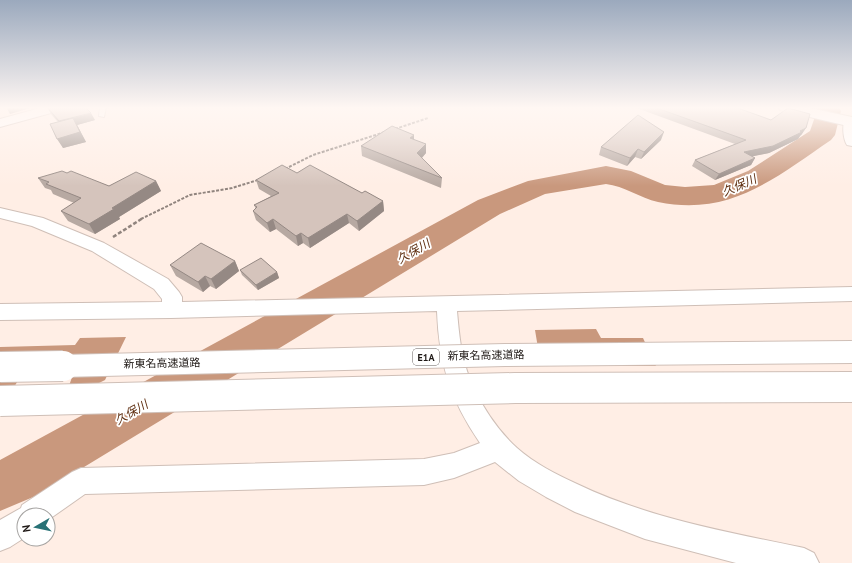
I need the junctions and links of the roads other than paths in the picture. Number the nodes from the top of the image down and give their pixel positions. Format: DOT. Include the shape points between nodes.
graph roads {
  1 [pos="0,213"];
  2 [pos="852,294"];
  3 [pos="446,303"];
  4 [pos="171,310"];
  5 [pos="0,312"];
  6 [pos="852,352"];
  7 [pos="0,367"];
  8 [pos="852,387"];
  9 [pos="0,401"];
  10 [pos="499,446"];
  11 [pos="44,507"];
  12 [pos="16,526"];
  13 [pos="0,537"];
  14 [pos="804,563"];
  1 -- 4 [label="street" via="37,222 98,247 161,284 172,297"];
  2 -- 3 [label="street"];
  3 -- 4 [label="street"];
  3 -- 10 [label="street" via="454,366 465,394 482,424"];
  4 -- 5 [label="street"];
  6 -- 7 [label="main road, 新東名高速道路 / E1A, bridge" via="505,355"];
  8 -- 9 [label="main road, bridge" via="515,388"];
  10 -- 11 [label="street" via="450,468 424,472 81,481"];
  10 -- 14 [label="street" via="504,453 536,478 581,502 634,521"];
  12 -- 13 [label="street"];
}
